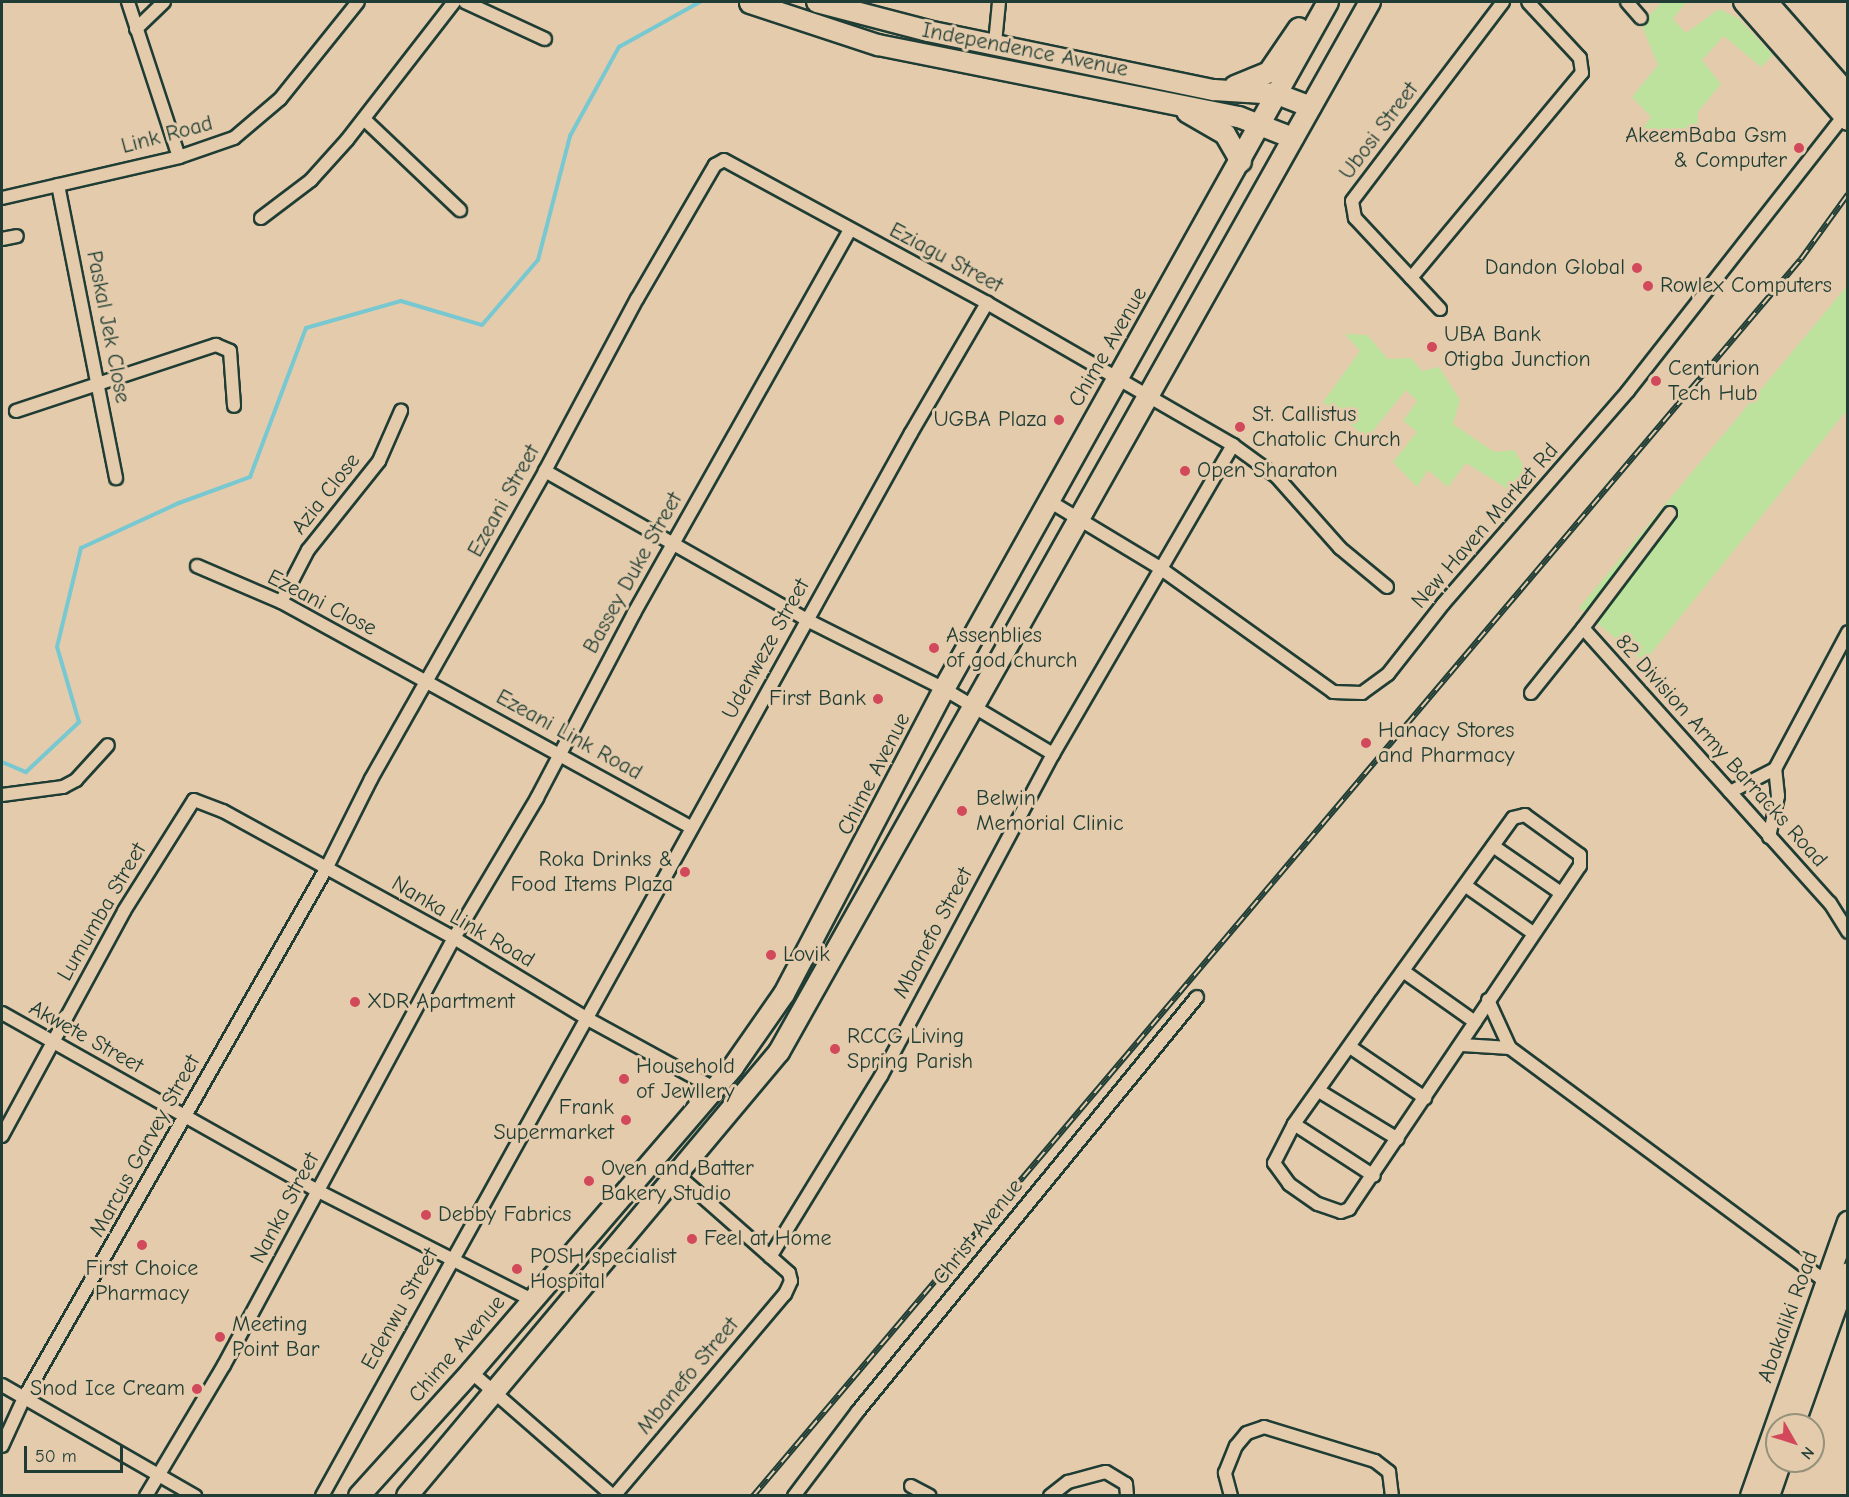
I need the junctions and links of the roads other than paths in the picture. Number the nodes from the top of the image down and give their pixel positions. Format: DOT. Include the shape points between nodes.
graph roads {
  1 [pos="128,2"];
  2 [pos="164,2"];
  3 [pos="358,2"];
  4 [pos="454,2"];
  5 [pos="465,2"];
  6 [pos="817,2"];
  7 [pos="999,2"];
  8 [pos="1318,2"];
  9 [pos="1328,2"];
  10 [pos="1370,2"];
  11 [pos="1503,2"];
  12 [pos="1528,2"];
  13 [pos="1627,2"];
  14 [pos="1744,2"];
  15 [pos="1767,2"];
  16 [pos="750,3"];
  17 [pos="1641,18"];
  18 [pos="1773,23"];
  19 [pos="136,29"];
  20 [pos="545,39"];
  21 [pos="995,43"];
  22 [pos="1214,90"];
  23 [pos="1277,94"];
  24 [pos="1848,94"];
  25 [pos="1175,104"];
  26 [pos="1311,107"];
  27 [pos="1846,118"];
  28 [pos="365,120"];
  29 [pos="1260,125"];
  30 [pos="1293,138"];
  31 [pos="179,157"];
  32 [pos="724,160"];
  33 [pos="1241,162"];
  34 [pos="58,185"];
  35 [pos="2,198"];
  36 [pos="460,210"];
  37 [pos="261,218"];
  38 [pos="850,230"];
  39 [pos="17,236"];
  40 [pos="2,239"];
  41 [pos="1411,278"];
  42 [pos="987,303"];
  43 [pos="1440,309"];
  44 [pos="1117,378"];
  45 [pos="98,382"];
  46 [pos="1147,394"];
  47 [pos="234,406"];
  48 [pos="16,411"];
  49 [pos="401,411"];
  50 [pos="1233,445"];
  51 [pos="545,471"];
  52 [pos="116,478"];
  53 [pos="1049,501"];
  54 [pos="1670,513"];
  55 [pos="1079,518"];
  56 [pos="673,544"];
  57 [pos="197,566"];
  58 [pos="1160,568"];
  59 [pos="1387,587"];
  60 [pos="281,602"];
  61 [pos="807,620"];
  62 [pos="1583,628"];
  63 [pos="1848,632"];
  64 [pos="426,681"];
  65 [pos="944,689"];
  66 [pos="1531,693"];
  67 [pos="973,706"];
  68 [pos="108,745"];
  69 [pos="560,753"];
  70 [pos="1053,753"];
  71 [pos="1775,769"];
  72 [pos="1730,792"];
  73 [pos="2,795"];
  74 [pos="189,804"];
  75 [pos="691,827"];
  76 [pos="1769,837"];
  77 [pos="1493,846"];
  78 [pos="327,867"];
  79 [pos="1466,886"];
  80 [pos="1561,893"];
  81 [pos="1848,932"];
  82 [pos="1533,933"];
  83 [pos="454,938"];
  84 [pos="1402,971"];
  85 [pos="1197,997"];
  86 [pos="1488,1000"];
  87 [pos="2,1014"];
  88 [pos="586,1018"];
  89 [pos="1475,1022"];
  90 [pos="53,1044"];
  91 [pos="1462,1045"];
  92 [pos="1350,1047"];
  93 [pos="1510,1048"];
  94 [pos="714,1088"];
  95 [pos="1319,1090"];
  96 [pos="1425,1098"];
  97 [pos="185,1116"];
  98 [pos="1294,1124"];
  99 [pos="2,1136"];
  100 [pos="1398,1139"];
  101 [pos="678,1175"];
  102 [pos="1374,1176"];
  103 [pos="318,1191"];
  104 [pos="1848,1222"];
  105 [pos="770,1257"];
  106 [pos="452,1260"];
  107 [pos="1848,1273"];
  108 [pos="1826,1282"];
  109 [pos="532,1300"];
  110 [pos="471,1372"];
  111 [pos="2,1385"];
  112 [pos="495,1395"];
  113 [pos="24,1398"];
  114 [pos="1798,1413"];
  115 [pos="2,1446"];
  116 [pos="1777,1473"];
  117 [pos="157,1474"];
  118 [pos="910,1486"];
  119 [pos="146,1496"];
  120 [pos="195,1496"];
  121 [pos="322,1496"];
  122 [pos="359,1496"];
  123 [pos="407,1496"];
  124 [pos="614,1496"];
  125 [pos="794,1496"];
  126 [pos="930,1496"];
  127 [pos="1050,1496"];
  128 [pos="1127,1496"];
  129 [pos="1231,1496"];
  130 [pos="1392,1496"];
  131 [pos="1750,1496"];
  132 [pos="1769,1496"];
  1 -- 19 [label="street"];
  2 -- 19 [label="street"];
  3 -- 31 [label="street, Link Road" via="258,119 234,138"];
  4 -- 28 [label="street"];
  5 -- 20 [label="street"];
  6 -- 21 [label="main road, Independence Avenue" via="928,31"];
  7 -- 21 [label="street"];
  8 -- 22 [label="main road" via="1269,72 1252,82"];
  9 -- 23 [label="main road, Chime Avenue"];
  10 -- 26 [label="main road"];
  11 -- 41 [label="street, Ubosi Street" via="1352,201 1355,218"];
  12 -- 41 [label="street" via="1580,57 1582,73"];
  13 -- 17 [label="street"];
  14 -- 18 [label="main road"];
  15 -- 18 [label="main road"];
  16 -- 25 [label="main road, Independence Avenue" via="878,45"];
  18 -- 24 [label="main road"];
  18 -- 27 [label="main road"];
  19 -- 31 [label="street"];
  21 -- 22 [label="main road, Independence Avenue"];
  22 -- 23 [label="main road, Independence Avenue"];
  23 -- 26 [label="main road, Independence Avenue"];
  23 -- 29 [label="main road, Chime Avenue"];
  25 -- 29 [label="main road, Independence Avenue"];
  25 -- 33 [label="main road" via="1225,134"];
  26 -- 30 [label="main road"];
  27 -- 58 [label="street, New Haven Market Rd" via="1628,391 1374,686 1362,693 1333,692"];
  28 -- 36 [label="street"];
  28 -- 37 [label="street" via="311,180"];
  29 -- 30 [label="main road, Independence Avenue"];
  29 -- 33 [label="main road, Chime Avenue"];
  30 -- 46 [label="main road"];
  31 -- 34 [label="street, Link Road"];
  32 -- 38 [label="street, Eziagu Street"];
  32 -- 51 [label="street, Ezeani Street" via="715,165 637,299"];
  33 -- 44 [label="main road, Chime Avenue"];
  34 -- 35 [label="street, Link Road"];
  34 -- 45 [label="street, Paskal Jek Close"];
  38 -- 42 [label="street, Eziagu Street"];
  38 -- 56 [label="street, Bassey Duke Street"];
  39 -- 40 [label="street"];
  41 -- 43 [label="street, Ubosi Street"];
  42 -- 44 [label="street, Eziagu Street"];
  42 -- 61 [label="street, Udenweze Street"];
  44 -- 46 [label="street, Eziagu Street"];
  44 -- 53 [label="main road, Chime Avenue"];
  45 -- 47 [label="street" via="216,345 230,351"];
  45 -- 48 [label="street"];
  45 -- 52 [label="street, Paskal Jek Close"];
  46 -- 50 [label="street"];
  46 -- 55 [label="main road"];
  49 -- 60 [label="street, Azia Close" via="378,461 308,550"];
  50 -- 58 [label="street, Mbanefo Street"];
  50 -- 59 [label="street" via="1277,477 1340,548"];
  51 -- 56 [label="street"];
  51 -- 64 [label="street, Ezeani Street"];
  53 -- 55 [label="street, New Haven Market Rd"];
  53 -- 65 [label="main road, Chime Avenue"];
  54 -- 62 [label="street, 82 Division Army Barracks Road"];
  55 -- 58 [label="street, New Haven Market Rd"];
  55 -- 67 [label="main road"];
  56 -- 61 [label="street"];
  56 -- 69 [label="street, Bassey Duke Street"];
  57 -- 60 [label="street, Ezeani Close"];
  58 -- 70 [label="street, Mbanefo Street"];
  60 -- 64 [label="street, Ezeani Close"];
  61 -- 65 [label="street"];
  61 -- 75 [label="street, Udenweze Street"];
  62 -- 66 [label="street, 82 Division Army Barracks Road"];
  62 -- 72 [label="street, 82 Division Army Barracks Road"];
  63 -- 71 [label="street"];
  64 -- 69 [label="street, Ezeani Link Road"];
  64 -- 78 [label="street, Ezeani Street"];
  65 -- 67 [label="street"];
  65 -- 94 [label="main road, Chime Avenue" via="784,994"];
  67 -- 70 [label="street"];
  67 -- 101 [label="main road" via="779,1052"];
  68 -- 73 [label="street" via="76,780 63,787"];
  69 -- 75 [label="street, Ezeani Link Road"];
  69 -- 83 [label="street, Bassey Duke Street"];
  70 -- 105 [label="street, Mbanefo Street" via="881,1076"];
  71 -- 72 [label="street"];
  71 -- 76 [label="street" via="1778,796"];
  72 -- 76 [label="street, 82 Division Army Barracks Road"];
  74 -- 78 [label="street, Nanka Link Road" via="201,800"];
  74 -- 90 [label="street, Lumumba Street" via="124,911"];
  75 -- 88 [label="street, Udenweze Street"];
  76 -- 81 [label="street, 82 Division Army Barracks Road" via="1830,903"];
  77 -- 79 [label="street"];
  77 -- 80 [label="street"];
  77 -- 80 [label="street" via="1513,819 1526,815 1581,855 1580,866"];
  78 -- 83 [label="street, Nanka Link Road"];
  78 -- 97 [label="street, Marcus Garvey Street"];
  79 -- 82 [label="street"];
  79 -- 84 [label="street"];
  80 -- 82 [label="street"];
  82 -- 86 [label="street"];
  83 -- 88 [label="street, Nanka Link Road"];
  83 -- 103 [label="street, Nanka Street"];
  84 -- 89 [label="street"];
  84 -- 92 [label="street"];
  85 -- 125 [label="street, Christ Avenue" via="858,1411"];
  86 -- 89 [label="street"];
  86 -- 93 [label="street"];
  87 -- 90 [label="street, Akwete Street"];
  88 -- 94 [label="street, Nanka Link Road"];
  88 -- 106 [label="street, Edenwu Street"];
  89 -- 91 [label="street"];
  90 -- 97 [label="street, Akwete Street"];
  90 -- 99 [label="street, Lumumba Street"];
  91 -- 93 [label="street"];
  91 -- 96 [label="street"];
  92 -- 95 [label="street"];
  92 -- 96 [label="street"];
  93 -- 108 [label="street"];
  94 -- 109 [label="main road, Chime Avenue"];
  95 -- 98 [label="street"];
  95 -- 100 [label="street"];
  96 -- 100 [label="street"];
  97 -- 103 [label="street, Akwete Street"];
  97 -- 113 [label="street, Marcus Garvey Street"];
  98 -- 102 [label="street"];
  98 -- 102 [label="street" via="1274,1164 1289,1184 1341,1212 1358,1201"];
  100 -- 102 [label="street"];
  101 -- 105 [label="street"];
  101 -- 112 [label="main road"];
  103 -- 106 [label="street, Akwete Street"];
  103 -- 117 [label="street, Nanka Street" via="224,1365"];
  104 -- 108 [label="main road, Abakaliki Road"];
  105 -- 124 [label="street, Mbanefo Street" via="789,1274 791,1281 785,1294"];
  106 -- 109 [label="street, Akwete Street"];
  106 -- 121 [label="street, Edenwu Street"];
  107 -- 114 [label="main road, Abakaliki Road"];
  108 -- 131 [label="main road, Abakaliki Road"];
  109 -- 110 [label="main road, Chime Avenue"];
  110 -- 112 [label="street, Mbanefo Street"];
  110 -- 122 [label="main road, Chime Avenue"];
  111 -- 113 [label="street"];
  112 -- 123 [label="main road"];
  112 -- 124 [label="street, Mbanefo Street"];
  113 -- 115 [label="street, Marcus Garvey Street"];
  113 -- 117 [label="street"];
  116 -- 132 [label="main road"];
  117 -- 119 [label="street, Nanka Street"];
  117 -- 120 [label="street"];
  118 -- 126 [label="street"];
  127 -- 128 [label="street" via="1068,1482 1106,1472 1126,1484"];
  129 -- 130 [label="street" via="1225,1473 1236,1446 1247,1433 1264,1427 1375,1461 1389,1473"];
}
